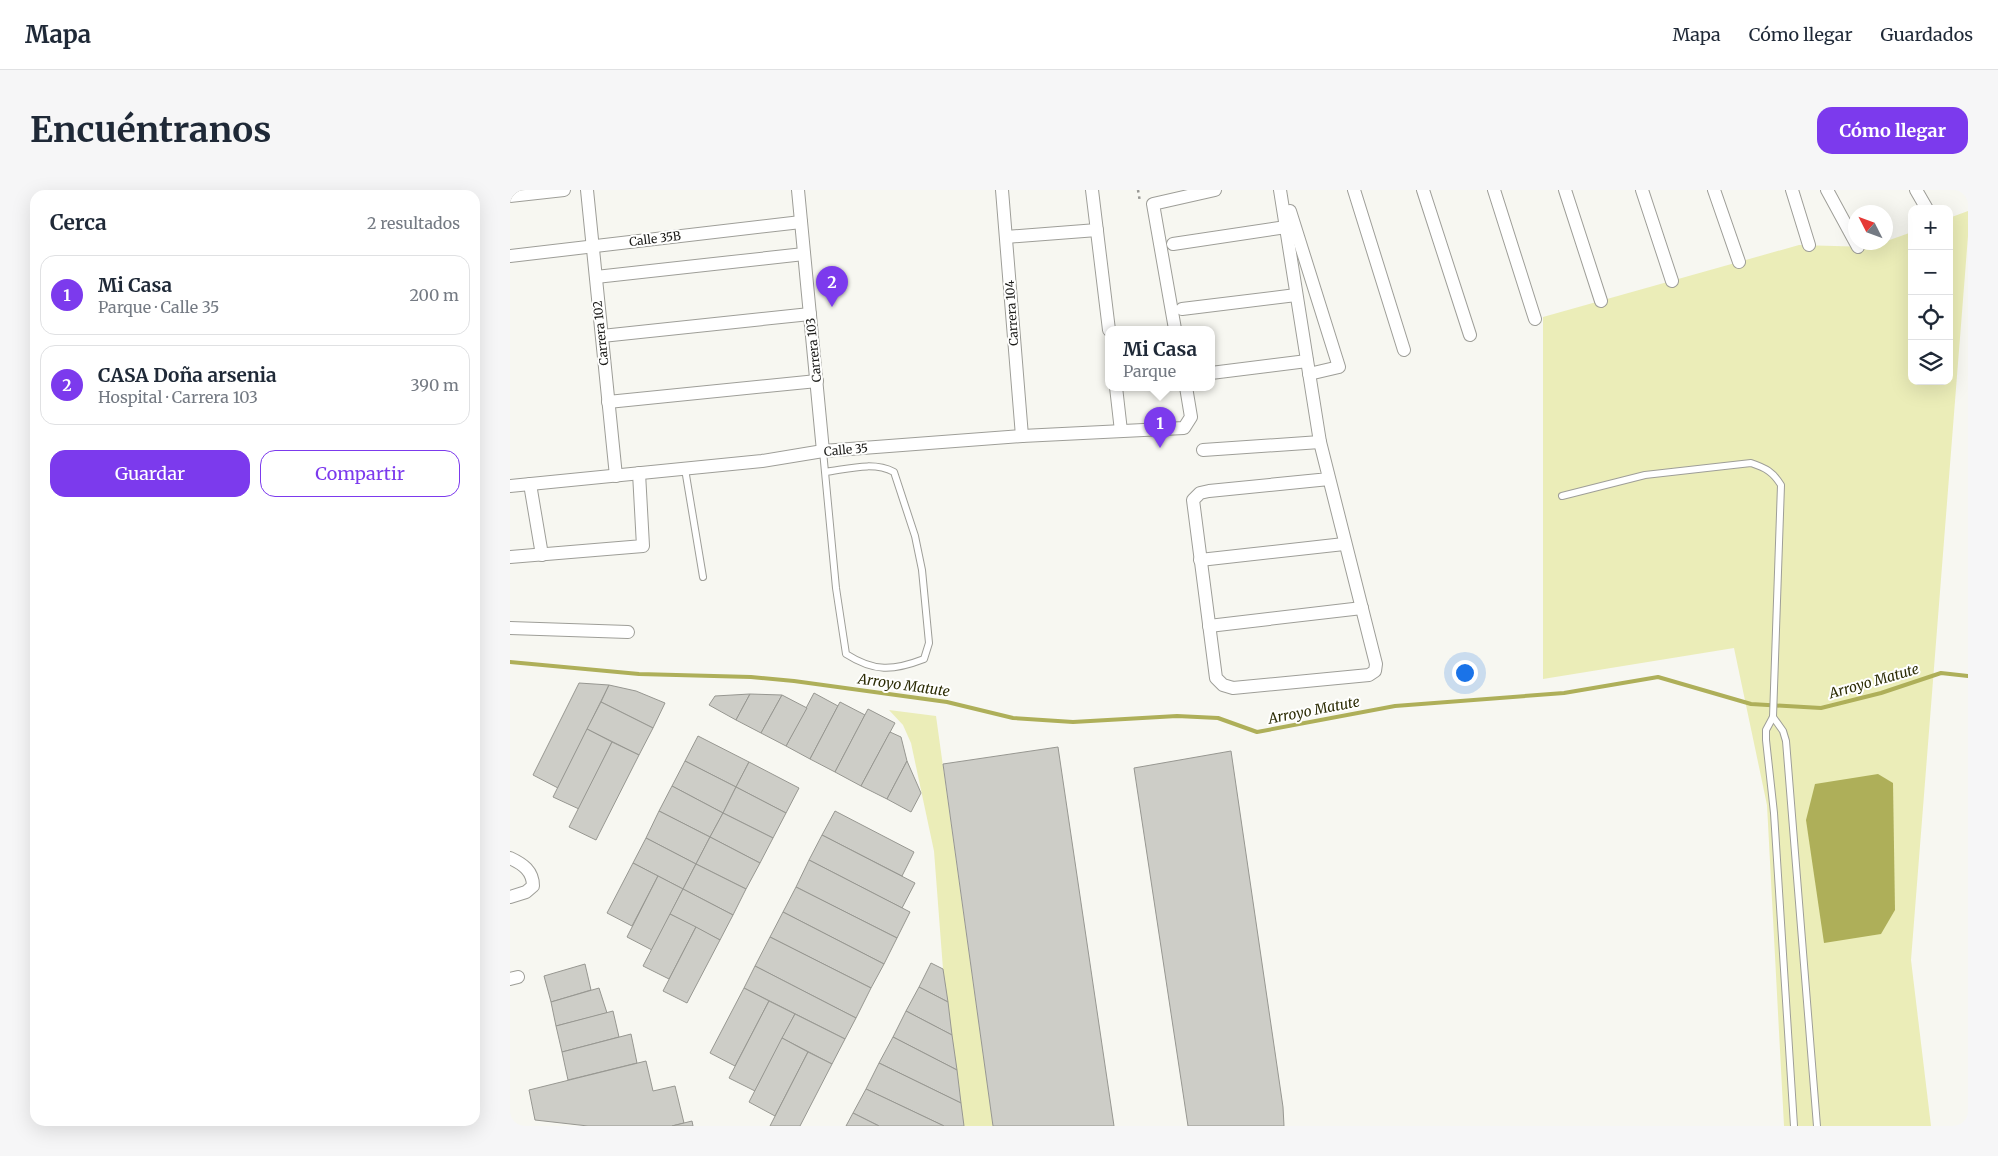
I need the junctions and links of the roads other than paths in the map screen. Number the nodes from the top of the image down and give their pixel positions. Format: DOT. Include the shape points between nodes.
graph roads {
  1 [pos="564,190"];
  2 [pos="587,190"];
  3 [pos="798,190"];
  4 [pos="1002,190"];
  5 [pos="1092,190"];
  6 [pos="1215,190"];
  7 [pos="1281,190"];
  8 [pos="1354,190"];
  9 [pos="1423,190"];
  10 [pos="1494,190"];
  11 [pos="1565,190"];
  12 [pos="1642,190"];
  13 [pos="1714,190"];
  14 [pos="1792,190"];
  15 [pos="1827,190"];
  16 [pos="1916,190"];
  17 [pos="1183,194"];
  18 [pos="510,196"];
  19 [pos="1925,205"];
  20 [pos="801,222"];
  21 [pos="1286,228"];
  22 [pos="1848,229"];
  23 [pos="1097,230"];
  24 [pos="1006,237"];
  25 [pos="1173,244"];
  26 [pos="1809,245"];
  27 [pos="592,246"];
  28 [pos="804,254"];
  29 [pos="510,256"];
  30 [pos="1739,262"];
  31 [pos="596,277"];
  32 [pos="1672,281"];
  33 [pos="1296,295"];
  34 [pos="1601,302"];
  35 [pos="1182,309"];
  36 [pos="810,314"];
  37 [pos="1535,319"];
  38 [pos="1109,326"];
  39 [pos="1174,326"];
  40 [pos="1470,335"];
  41 [pos="602,336"];
  42 [pos="1404,350"];
  43 [pos="1307,360"];
  44 [pos="1215,372"];
  45 [pos="1309,374"];
  46 [pos="817,380"];
  47 [pos="1116,391"];
  48 [pos="1187,391"];
  49 [pos="608,402"];
  50 [pos="1121,431"];
  51 [pos="1022,436"];
  52 [pos="1320,442"];
  53 [pos="1203,450"];
  54 [pos="823,451"];
  55 [pos="686,469"];
  56 [pos="825,472"];
  57 [pos="639,473"];
  58 [pos="616,476"];
  59 [pos="1329,479"];
  60 [pos="530,484"];
  61 [pos="510,486"];
  62 [pos="1562,496"];
  63 [pos="1344,544"];
  64 [pos="542,555"];
  65 [pos="510,557"];
  66 [pos="1200,560"];
  67 [pos="703,577"];
  68 [pos="1362,608"];
  69 [pos="1209,626"];
  70 [pos="510,628"];
  71 [pos="628,632"];
  72 [pos="1773,714"];
  73 [pos="510,858"];
  74 [pos="510,897"];
  75 [pos="1794,1126"];
  76 [pos="1817,1126"];
  1 -- 18 [label="street"];
  2 -- 27 [label="street, Carrera 102"];
  3 -- 20 [label="street, Carrera 103"];
  4 -- 24 [label="street, Carrera 104"];
  5 -- 23 [label="street"];
  6 -- 17 [label="street"];
  7 -- 21 [label="street"];
  7 -- 45 [label="street" via="1339,367"];
  8 -- 42 [label="street"];
  9 -- 40 [label="street"];
  10 -- 37 [label="street"];
  11 -- 34 [label="street"];
  12 -- 32 [label="street"];
  13 -- 30 [label="street"];
  14 -- 26 [label="street"];
  15 -- 22 [label="street"];
  16 -- 19 [label="street"];
  17 -- 39 [label="street" via="1153,204"];
  20 -- 27 [label="street, Calle 35B"];
  20 -- 28 [label="street, Carrera 103"];
  21 -- 25 [label="street"];
  21 -- 33 [label="street"];
  23 -- 24 [label="street"];
  23 -- 38 [label="street"];
  24 -- 51 [label="street, Carrera 104"];
  27 -- 29 [label="street, Calle 35B"];
  27 -- 31 [label="street, Carrera 102"];
  28 -- 31 [label="street"];
  28 -- 36 [label="street, Carrera 103"];
  31 -- 41 [label="street, Carrera 102"];
  33 -- 35 [label="street"];
  33 -- 43 [label="street"];
  36 -- 41 [label="street"];
  36 -- 46 [label="street, Carrera 103"];
  41 -- 49 [label="street, Carrera 102"];
  43 -- 44 [label="street"];
  43 -- 45 [label="street"];
  45 -- 52 [label="street"];
  46 -- 49 [label="street"];
  46 -- 54 [label="street, Carrera 103"];
  47 -- 50 [label="street"];
  48 -- 50 [label="street, Calle 35" via="1191,418 1184,428"];
  49 -- 58 [label="street, Carrera 102"];
  50 -- 51 [label="street, Calle 35"];
  51 -- 54 [label="street, Calle 35"];
  52 -- 53 [label="street"];
  52 -- 59 [label="street"];
  54 -- 55 [label="street, Calle 35"];
  54 -- 56 [label="lane"];
  55 -- 57 [label="street, Calle 35"];
  55 -- 67 [label="lane"];
  56 -- 56 [label="lane" via="871,466 883,466 894,472 915,536 922,570 929,643 924,659 902,668 877,668 846,654"];
  57 -- 58 [label="street, Calle 35"];
  57 -- 64 [label="street" via="643,546"];
  58 -- 60 [label="street, Calle 35"];
  59 -- 63 [label="street"];
  59 -- 66 [label="street" via="1200,493 1193,500"];
  60 -- 61 [label="street, Calle 35"];
  60 -- 64 [label="street"];
  62 -- 72 [label="lane" via="1645,475 1751,463 1775,474 1781,485"];
  63 -- 66 [label="street"];
  63 -- 68 [label="street"];
  64 -- 65 [label="street"];
  66 -- 69 [label="street"];
  68 -- 69 [label="street"];
  68 -- 69 [label="street" via="1376,664 1375,671 1369,675 1233,688 1223,685 1216,678"];
  70 -- 71 [label="street"];
  72 -- 75 [label="lane" via="1766,730 1766,740"];
  72 -- 76 [label="lane" via="1786,741"];
  73 -- 74 [label="street" via="526,867 533,876 532,886 526,892"];
}
